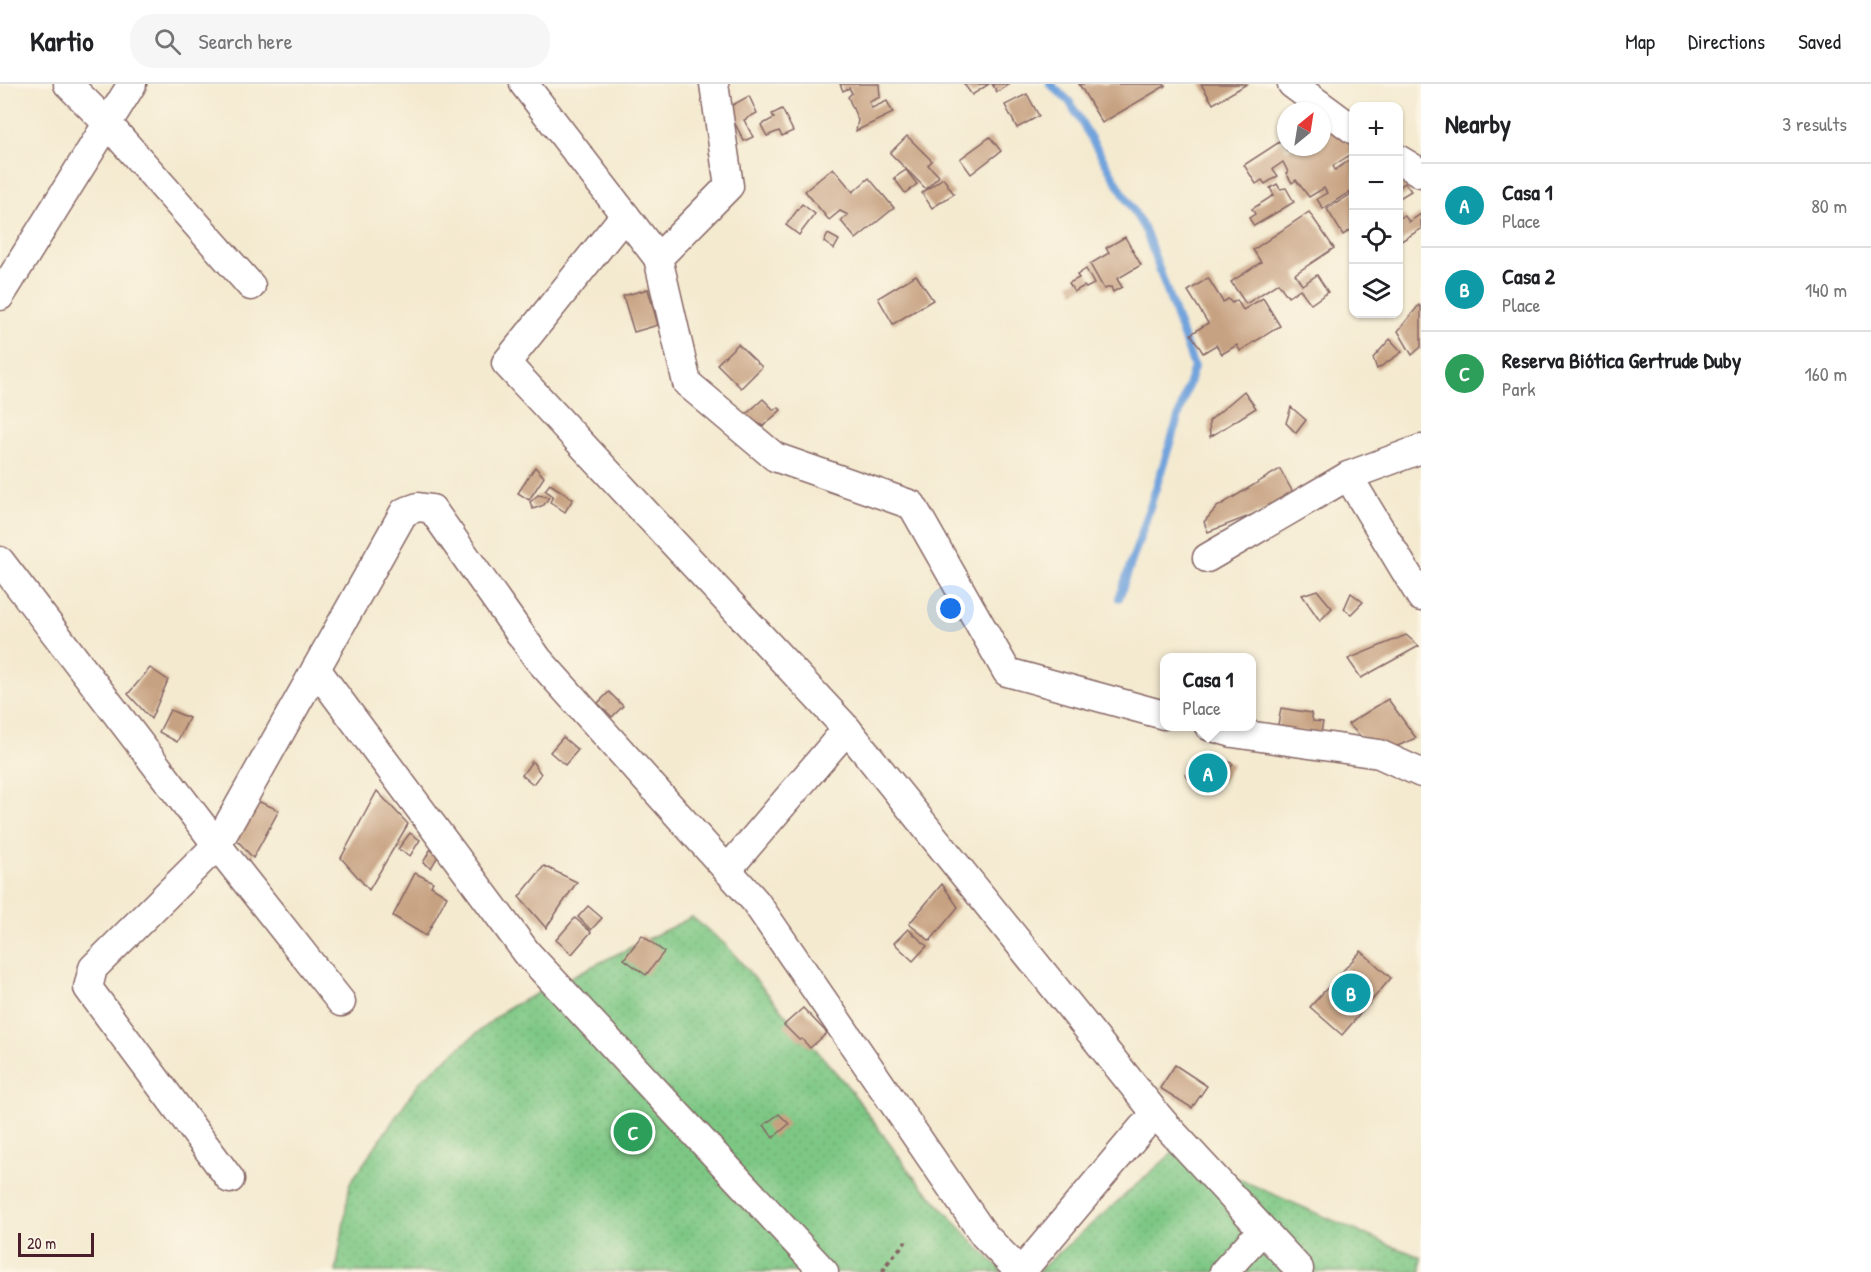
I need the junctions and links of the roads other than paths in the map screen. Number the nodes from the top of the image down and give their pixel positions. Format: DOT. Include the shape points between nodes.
graph roads {
  1 [pos="68,84"];
  2 [pos="132,84"];
  3 [pos="524,84"];
  4 [pos="714,84"];
  5 [pos="1292,84"];
  6 [pos="107,123"];
  7 [pos="1349,127"];
  8 [pos="1403,162"];
  9 [pos="1421,173"];
  10 [pos="625,215"];
  11 [pos="658,258"];
  12 [pos="251,286"];
  13 [pos="0,296"];
  14 [pos="1421,449"];
  15 [pos="1348,476"];
  16 [pos="1207,558"];
  17 [pos="0,561"];
  18 [pos="1421,597"];
  19 [pos="316,669"];
  20 [pos="1160,714"];
  21 [pos="847,729"];
  22 [pos="1226,731"];
  23 [pos="1421,773"];
  24 [pos="217,845"];
  25 [pos="727,870"];
  26 [pos="341,1002"];
  27 [pos="1157,1120"];
  28 [pos="230,1179"];
  29 [pos="1262,1230"];
  30 [pos="1299,1269"];
  31 [pos="824,1272"];
  32 [pos="1021,1272"];
  33 [pos="1224,1272"];
  1 -- 6 [label="street"];
  2 -- 6 [label="street"];
  3 -- 10 [label="street"];
  4 -- 11 [label="street" via="729,186"];
  5 -- 7 [label="street"];
  6 -- 12 [label="street"];
  6 -- 13 [label="street"];
  8 -- 9 [label="street"];
  10 -- 11 [label="street"];
  10 -- 21 [label="street" via="506,363"];
  11 -- 20 [label="street" via="687,383 775,457 912,505 1007,672"];
  14 -- 15 [label="street"];
  15 -- 16 [label="street"];
  15 -- 18 [label="street"];
  17 -- 24 [label="street"];
  19 -- 24 [label="street"];
  19 -- 25 [label="street" via="404,512 418,507 432,509 538,659"];
  19 -- 31 [label="street" via="527,953"];
  21 -- 25 [label="street"];
  21 -- 27 [label="street"];
  22 -- 23 [label="street" via="1379,754"];
  24 -- 26 [label="street"];
  24 -- 28 [label="street" via="93,968 88,988"];
  25 -- 32 [label="street" via="755,901 984,1235"];
  27 -- 29 [label="street"];
  27 -- 32 [label="street" via="1142,1128"];
  29 -- 30 [label="street"];
  29 -- 33 [label="street"];
}
